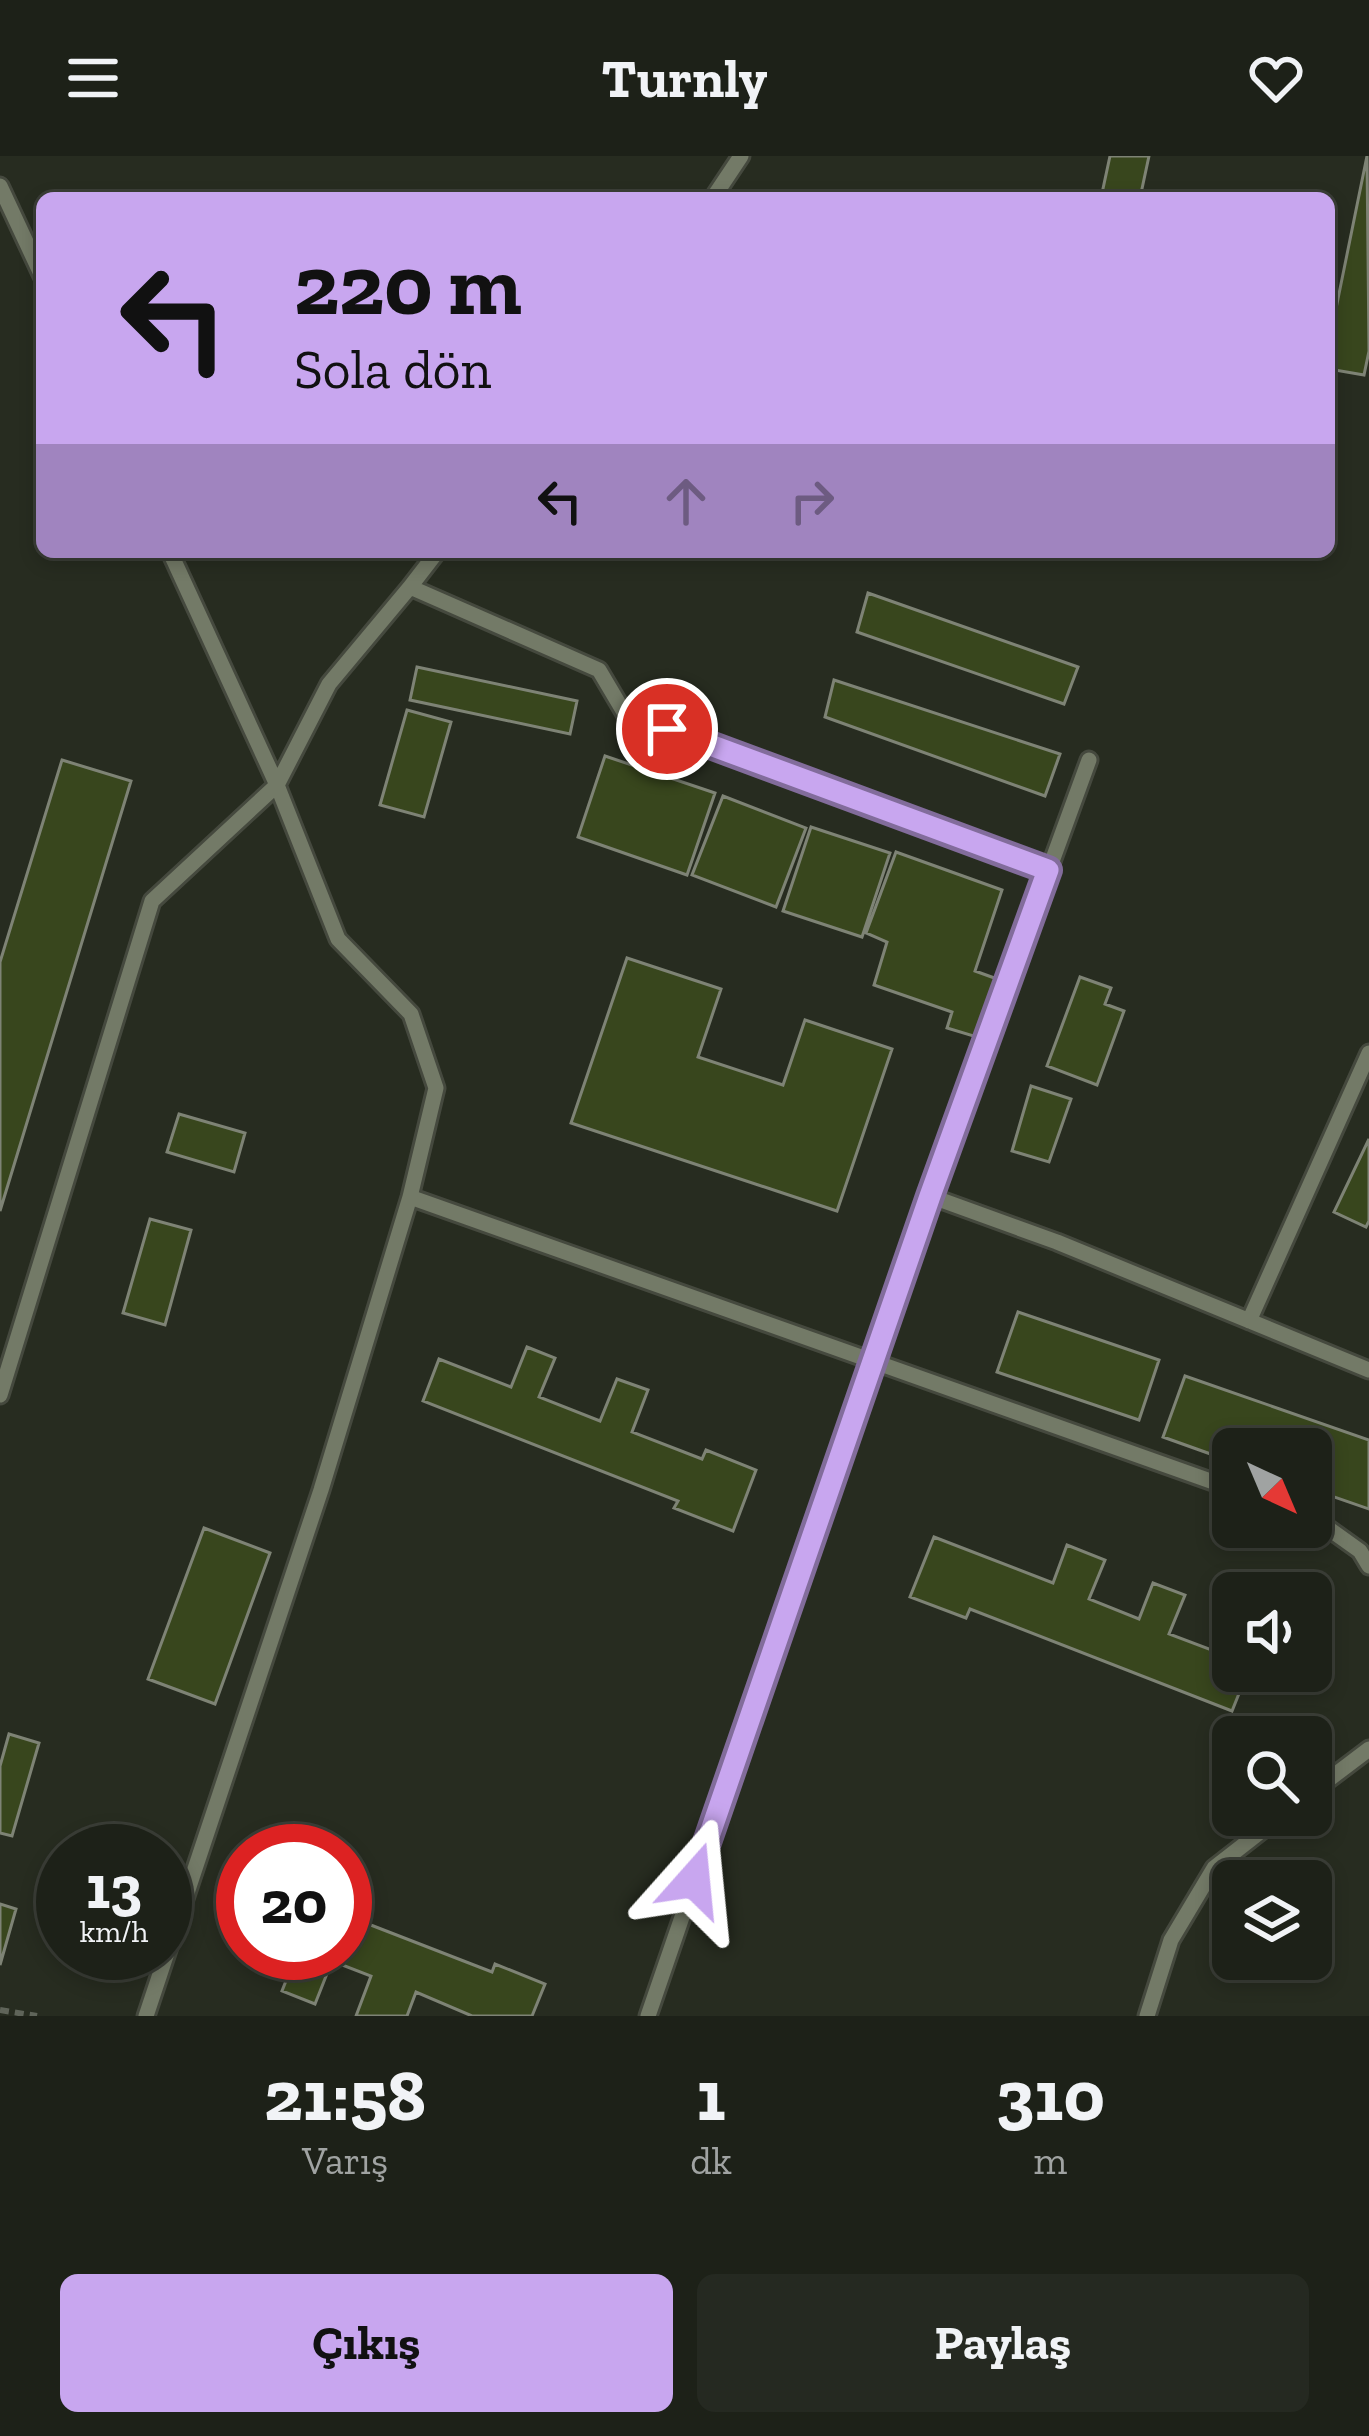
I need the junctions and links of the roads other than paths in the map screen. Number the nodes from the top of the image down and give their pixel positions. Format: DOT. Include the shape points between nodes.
graph roads {
  1 [pos="741,156"];
  2 [pos="0,186"];
  3 [pos="716,192"];
  4 [pos="36,263"];
  5 [pos="173,558"];
  6 [pos="432,558"];
  7 [pos="410,587"];
  8 [pos="1089,760"];
  9 [pos="278,785"];
  10 [pos="1048,870"];
  11 [pos="1369,1053"];
  12 [pos="930,1196"];
  13 [pos="410,1197"];
  14 [pos="1250,1321"];
  15 [pos="875,1362"];
  16 [pos="1369,1370"];
  17 [pos="0,1394"];
  18 [pos="1212,1482"];
  19 [pos="1332,1531"];
  20 [pos="1369,1566"];
  21 [pos="1369,1749"];
  22 [pos="1332,1777"];
  23 [pos="1255,1836"];
  24 [pos="146,2016"];
  25 [pos="648,2016"];
  26 [pos="1147,2016"];
  1 -- 3 [label="lane"];
  2 -- 4 [label="lane"];
  5 -- 9 [label="lane"];
  6 -- 7 [label="lane"];
  7 -- 9 [label="lane" via="329,684"];
  7 -- 10 [label="lane" via="599,670 625,714"];
  8 -- 10 [label="lane"];
  9 -- 13 [label="lane" via="338,939 411,1014 436,1088"];
  9 -- 17 [label="lane" via="152,901"];
  10 -- 12 [label="lane"];
  11 -- 14 [label="lane"];
  12 -- 14 [label="lane"];
  12 -- 15 [label="lane"];
  13 -- 15 [label="lane"];
  13 -- 24 [label="lane"];
  14 -- 16 [label="lane"];
  15 -- 18 [label="lane"];
  15 -- 25 [label="lane"];
  19 -- 20 [label="lane"];
  21 -- 22 [label="lane"];
  23 -- 26 [label="lane" via="1214,1868 1171,1940"];
}
